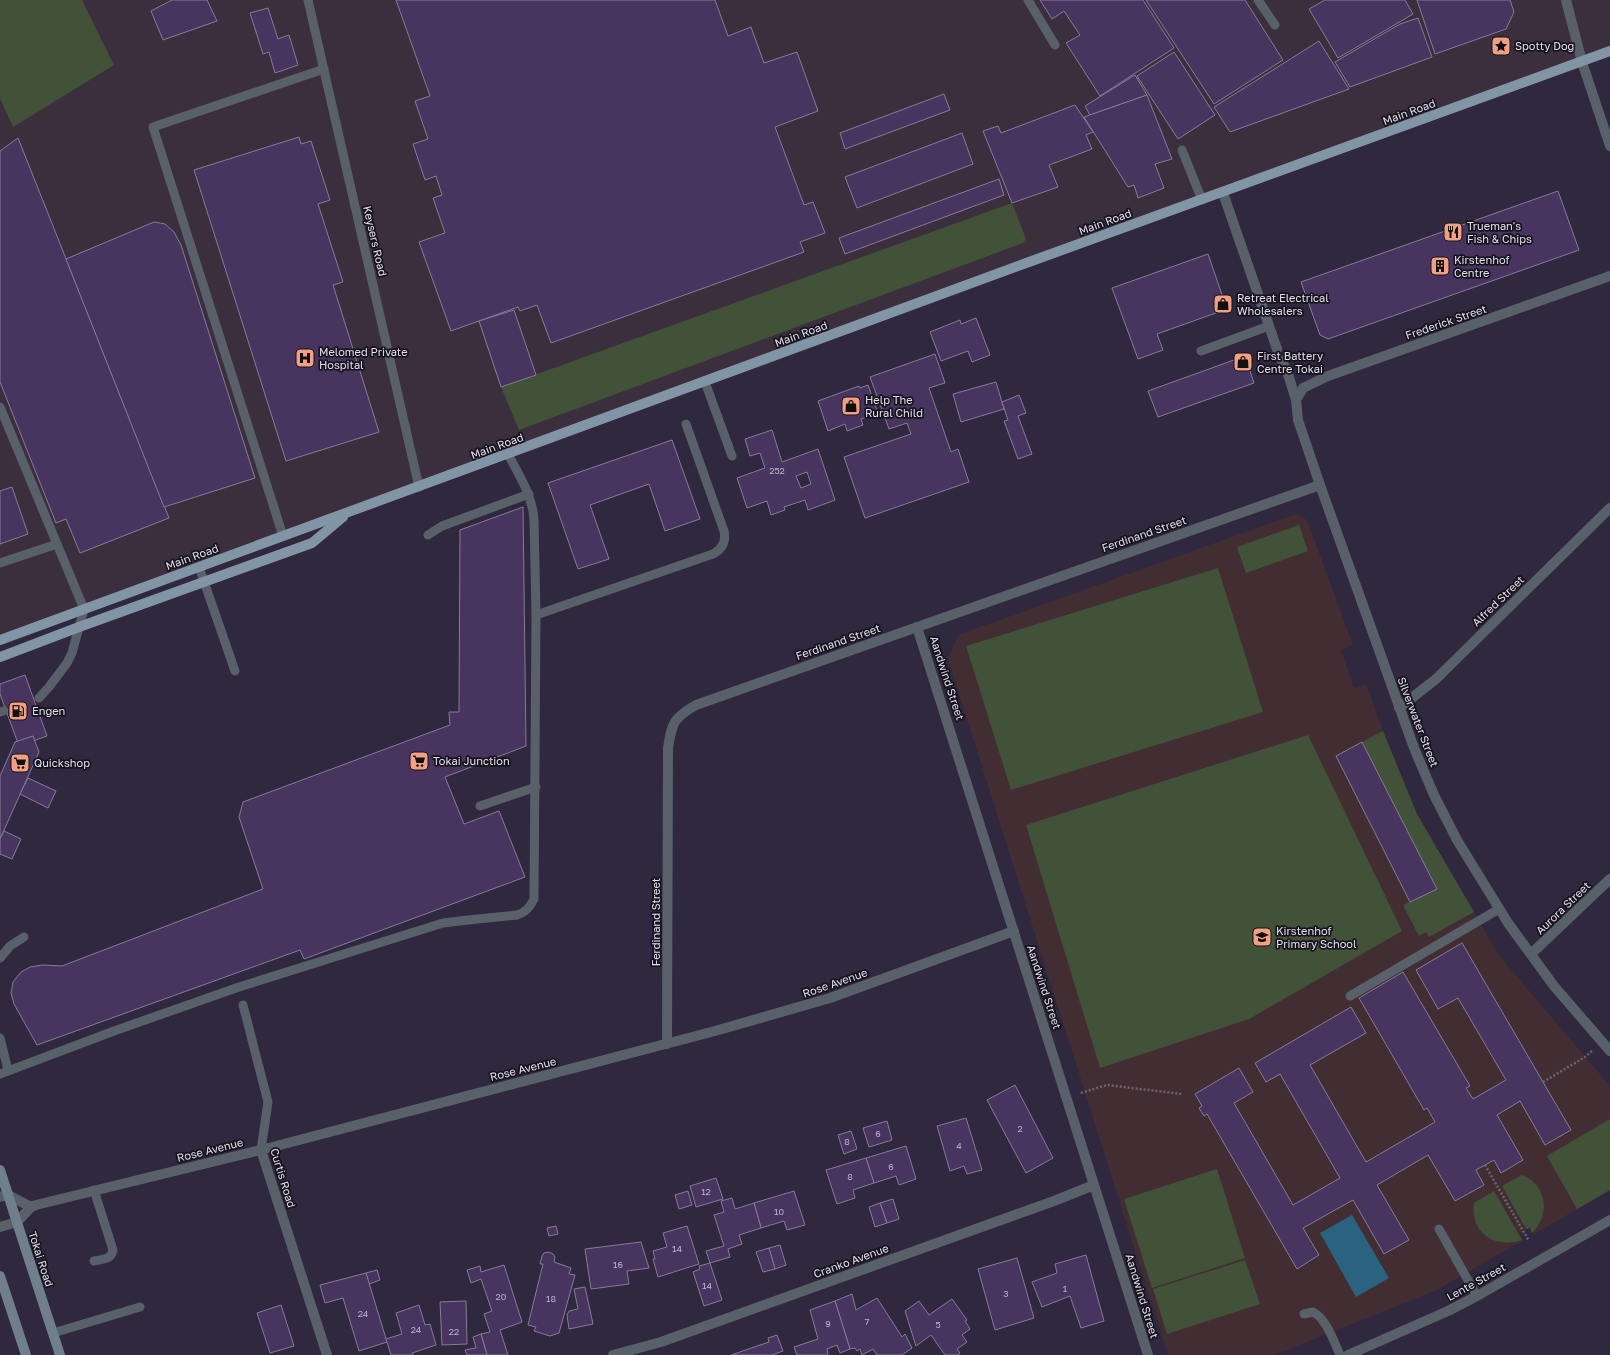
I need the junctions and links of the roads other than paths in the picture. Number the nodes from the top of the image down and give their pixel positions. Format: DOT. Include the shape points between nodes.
graph roads {
  1 [pos="308,0"];
  2 [pos="1028,0"];
  3 [pos="1258,0"];
  4 [pos="1566,0"];
  5 [pos="1275,25"];
  6 [pos="1055,45"];
  7 [pos="1610,51"];
  8 [pos="1582,62"];
  9 [pos="324,69"];
  10 [pos="1610,146"];
  11 [pos="1182,150"];
  12 [pos="1223,193"];
  13 [pos="1202,200"];
  14 [pos="1610,276"];
  15 [pos="1269,326"];
  16 [pos="1277,349"];
  17 [pos="1201,351"];
  18 [pos="1282,361"];
  19 [pos="704,382"];
  20 [pos="1296,400"];
  21 [pos="0,407"];
  22 [pos="686,424"];
  23 [pos="508,454"];
  24 [pos="732,456"];
  25 [pos="1320,485"];
  26 [pos="419,486"];
  27 [pos="529,494"];
  28 [pos="1610,508"];
  29 [pos="349,512"];
  30 [pos="428,535"];
  31 [pos="283,536"];
  32 [pos="58,544"];
  33 [pos="0,563"];
  34 [pos="199,567"];
  35 [pos="204,582"];
  36 [pos="84,609"];
  37 [pos="536,615"];
  38 [pos="79,627"];
  39 [pos="917,627"];
  40 [pos="0,640"];
  41 [pos="0,658"];
  42 [pos="235,671"];
  43 [pos="39,698"];
  44 [pos="1399,708"];
  45 [pos="536,787"];
  46 [pos="480,806"];
  47 [pos="1610,879"];
  48 [pos="1500,910"];
  49 [pos="1014,931"];
  50 [pos="24,937"];
  51 [pos="1532,954"];
  52 [pos="0,958"];
  53 [pos="1350,996"];
  54 [pos="243,1005"];
  55 [pos="0,1038"];
  56 [pos="667,1044"];
  57 [pos="1610,1051"];
  58 [pos="4,1072"];
  59 [pos="261,1150"];
  60 [pos="0,1170"];
  61 [pos="1094,1185"];
  62 [pos="94,1190"];
  63 [pos="4,1196"];
  64 [pos="31,1207"];
  65 [pos="1610,1220"];
  66 [pos="17,1222"];
  67 [pos="0,1227"];
  68 [pos="1439,1229"];
  69 [pos="94,1261"];
  70 [pos="0,1276"];
  71 [pos="1477,1296"];
  72 [pos="140,1307"];
  73 [pos="1304,1314"];
  74 [pos="53,1333"];
  75 [pos="26,1355"];
  76 [pos="60,1355"];
  77 [pos="327,1355"];
  78 [pos="613,1355"];
  79 [pos="1148,1355"];
  80 [pos="1340,1355"];
  81 [pos="1348,1355"];
  1 -- 9 [label="lane, Keysers Road"];
  2 -- 6 [label="lane"];
  3 -- 5 [label="lane"];
  4 -- 8 [label="street"];
  7 -- 8 [label="main road, Main Road"];
  8 -- 10 [label="street"];
  8 -- 12 [label="main road, Main Road"];
  9 -- 26 [label="lane, Keysers Road"];
  9 -- 31 [label="lane" via="154,127"];
  11 -- 13 [label="lane"];
  12 -- 13 [label="main road, Main Road"];
  12 -- 15 [label="street"];
  13 -- 19 [label="main road, Main Road"];
  14 -- 20 [label="street, Frederick Street" via="1328,376 1303,388"];
  15 -- 16 [label="street"];
  15 -- 17 [label="lane"];
  18 -- 20 [label="street, Silverwater Street"];
  19 -- 23 [label="main road, Main Road"];
  19 -- 24 [label="lane"];
  20 -- 25 [label="street, Silverwater Street" via="1298,420"];
  21 -- 32 [label="lane"];
  22 -- 37 [label="lane" via="724,530 725,543 722,547 713,554"];
  23 -- 26 [label="main road, Main Road"];
  23 -- 27 [label="lane"];
  25 -- 39 [label="street, Ferdinand Street"];
  25 -- 44 [label="street, Silverwater Street"];
  26 -- 29 [label="main road, Main Road"];
  27 -- 30 [label="lane" via="442,526"];
  27 -- 37 [label="lane" via="534,519"];
  28 -- 44 [label="street, Alfred Street" via="1436,679"];
  29 -- 31 [label="main road, Main Road"];
  29 -- 35 [label="main road" via="312,542"];
  31 -- 34 [label="main road, Main Road"];
  32 -- 33 [label="lane"];
  32 -- 36 [label="lane"];
  34 -- 35 [label="lane"];
  34 -- 36 [label="main road, Main Road"];
  35 -- 38 [label="main road"];
  35 -- 42 [label="lane"];
  36 -- 38 [label="lane"];
  36 -- 40 [label="main road, Main Road"];
  37 -- 45 [label="lane"];
  38 -- 41 [label="main road"];
  38 -- 43 [label="lane" via="67,663"];
  39 -- 49 [label="street, Aandwind Street"];
  39 -- 56 [label="street, Ferdinand Street" via="696,705 683,712 671,727 668,748"];
  44 -- 48 [label="street, Silverwater Street" via="1434,795 1457,840"];
  45 -- 46 [label="lane"];
  45 -- 58 [label="lane" via="534,899 530,907 521,914 426,928 232,989"];
  47 -- 51 [label="street, Aurora Street"];
  48 -- 51 [label="street, Silverwater Street"];
  48 -- 53 [label="lane"];
  49 -- 56 [label="street, Rose Avenue" via="830,998"];
  49 -- 61 [label="street, Aandwind Street"];
  50 -- 52 [label="lane" via="10,946"];
  51 -- 57 [label="street, Silverwater Street" via="1554,986"];
  54 -- 59 [label="lane, Curtis Road" via="268,1102"];
  55 -- 58 [label="lane"];
  56 -- 59 [label="street, Rose Avenue"];
  59 -- 62 [label="street, Rose Avenue"];
  59 -- 77 [label="street, Curtis Road"];
  60 -- 63 [label="main road, Tokai Road"];
  61 -- 78 [label="street, Cranko Avenue" via="661,1342"];
  61 -- 79 [label="street, Aandwind Street"];
  62 -- 64 [label="street, Rose Avenue"];
  62 -- 69 [label="lane" via="113,1250 109,1258"];
  63 -- 64 [label="street"];
  63 -- 66 [label="main road, Tokai Road"];
  64 -- 66 [label="street"];
  65 -- 71 [label="street, Lente Street"];
  66 -- 67 [label="street"];
  66 -- 74 [label="main road, Tokai Road"];
  68 -- 71 [label="lane"];
  70 -- 75 [label="main road"];
  71 -- 81 [label="street, Lente Street"];
  72 -- 74 [label="lane"];
  73 -- 80 [label="lane" via="1313,1312 1320,1318 1330,1332"];
  74 -- 76 [label="main road, Tokai Road"];
}
